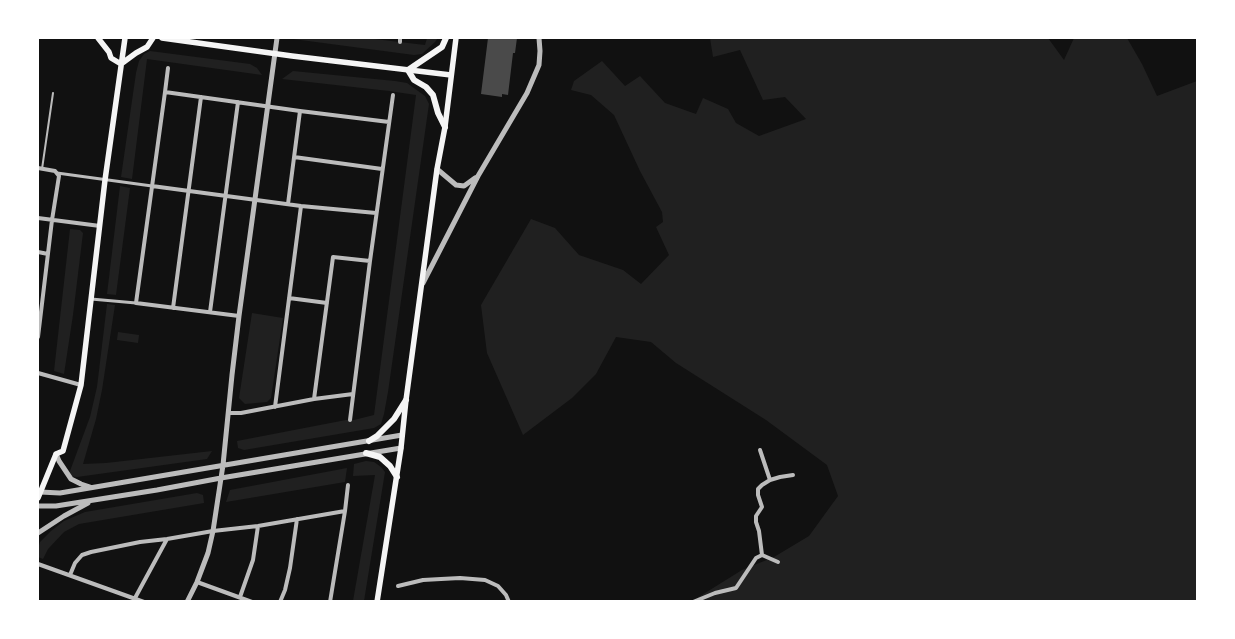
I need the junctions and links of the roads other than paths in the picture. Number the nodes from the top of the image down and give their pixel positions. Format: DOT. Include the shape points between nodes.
graph roads {
  1 [pos="98,38"];
  2 [pos="125,38"];
  3 [pos="153,38"];
  4 [pos="162,38"];
  5 [pos="277,38"];
  6 [pos="446,38"];
  7 [pos="456,38"];
  8 [pos="539,38"];
  9 [pos="275,53"];
  10 [pos="122,64"];
  11 [pos="168,68"];
  12 [pos="408,70"];
  13 [pos="451,75"];
  14 [pos="53,92"];
  15 [pos="165,92"];
  16 [pos="393,95"];
  17 [pos="201,97"];
  18 [pos="238,102"];
  19 [pos="268,107"];
  20 [pos="300,111"];
  21 [pos="389,122"];
  22 [pos="445,127"];
  23 [pos="294,157"];
  24 [pos="40,168"];
  25 [pos="382,169"];
  26 [pos="437,169"];
  27 [pos="57,173"];
  28 [pos="478,176"];
  29 [pos="105,180"];
  30 [pos="152,186"];
  31 [pos="188,190"];
  32 [pos="226,196"];
  33 [pos="255,199"];
  34 [pos="288,204"];
  35 [pos="301,206"];
  36 [pos="376,213"];
  37 [pos="38,218"];
  38 [pos="52,220"];
  39 [pos="100,226"];
  40 [pos="38,252"];
  41 [pos="48,254"];
  42 [pos="370,261"];
  43 [pos="422,284"];
  44 [pos="91,298"];
  45 [pos="289,298"];
  46 [pos="136,303"];
  47 [pos="327,303"];
  48 [pos="173,308"];
  49 [pos="210,312"];
  50 [pos="239,316"];
  51 [pos="38,337"];
  52 [pos="38,373"];
  53 [pos="81,384"];
  54 [pos="353,394"];
  55 [pos="314,399"];
  56 [pos="406,400"];
  57 [pos="275,407"];
  58 [pos="228,414"];
  59 [pos="350,420"];
  60 [pos="402,435"];
  61 [pos="368,441"];
  62 [pos="401,448"];
  63 [pos="760,450"];
  64 [pos="366,453"];
  65 [pos="56,454"];
  66 [pos="223,465"];
  67 [pos="793,475"];
  68 [pos="397,477"];
  69 [pos="221,478"];
  70 [pos="770,480"];
  71 [pos="40,484"];
  72 [pos="348,485"];
  73 [pos="91,488"];
  74 [pos="39,495"];
  75 [pos="95,500"];
  76 [pos="38,506"];
  77 [pos="345,511"];
  78 [pos="297,519"];
  79 [pos="258,526"];
  80 [pos="213,532"];
  81 [pos="38,533"];
  82 [pos="167,540"];
  83 [pos="762,555"];
  84 [pos="778,562"];
  85 [pos="38,564"];
  86 [pos="70,575"];
  87 [pos="197,582"];
  88 [pos="398,586"];
  89 [pos="240,597"];
  90 [pos="135,598"];
  91 [pos="144,602"];
  92 [pos="187,602"];
  93 [pos="252,602"];
  94 [pos="280,602"];
  95 [pos="330,602"];
  96 [pos="377,602"];
  97 [pos="510,602"];
  98 [pos="693,602"];
  1 -- 10 [label="main road" via="111,58"];
  2 -- 10 [label="main road"];
  3 -- 10 [label="main road"];
  4 -- 9 [label="main road"];
  5 -- 9 [label="street"];
  6 -- 12 [label="main road" via="442,47"];
  7 -- 13 [label="main road"];
  8 -- 28 [label="street" via="539,65 534,77"];
  9 -- 12 [label="main road"];
  9 -- 19 [label="street"];
  10 -- 29 [label="main road"];
  11 -- 15 [label="street"];
  12 -- 13 [label="main road"];
  12 -- 22 [label="main road" via="414,80 433,95"];
  13 -- 22 [label="main road"];
  14 -- 24 [label="lane"];
  15 -- 17 [label="street"];
  15 -- 30 [label="street"];
  16 -- 21 [label="street"];
  17 -- 18 [label="street"];
  17 -- 31 [label="street"];
  18 -- 19 [label="street"];
  18 -- 32 [label="street"];
  19 -- 20 [label="street"];
  19 -- 33 [label="street"];
  20 -- 21 [label="street"];
  20 -- 23 [label="street"];
  21 -- 25 [label="street"];
  22 -- 26 [label="main road"];
  23 -- 25 [label="street"];
  23 -- 34 [label="street"];
  24 -- 27 [label="street"];
  25 -- 36 [label="street"];
  26 -- 28 [label="street" via="456,185 464,186"];
  26 -- 43 [label="main road"];
  27 -- 29 [label="street"];
  27 -- 38 [label="street"];
  28 -- 43 [label="street"];
  29 -- 30 [label="street"];
  29 -- 39 [label="main road"];
  30 -- 31 [label="street"];
  30 -- 46 [label="street"];
  31 -- 32 [label="street"];
  31 -- 48 [label="street"];
  32 -- 33 [label="street"];
  32 -- 49 [label="street"];
  33 -- 34 [label="street"];
  33 -- 50 [label="street"];
  34 -- 35 [label="street"];
  35 -- 36 [label="street"];
  35 -- 45 [label="street"];
  36 -- 42 [label="street"];
  37 -- 38 [label="street"];
  38 -- 39 [label="street"];
  38 -- 41 [label="street"];
  39 -- 44 [label="main road"];
  40 -- 41 [label="street"];
  41 -- 51 [label="street"];
  42 -- 47 [label="street" via="333,257"];
  42 -- 54 [label="street"];
  43 -- 56 [label="main road"];
  44 -- 46 [label="street"];
  44 -- 53 [label="main road"];
  45 -- 47 [label="street"];
  45 -- 57 [label="street"];
  46 -- 48 [label="street"];
  47 -- 55 [label="street"];
  48 -- 49 [label="street"];
  49 -- 50 [label="street"];
  50 -- 58 [label="street"];
  52 -- 53 [label="street"];
  53 -- 65 [label="main road" via="63,451"];
  54 -- 55 [label="street"];
  54 -- 59 [label="street"];
  55 -- 57 [label="street"];
  56 -- 60 [label="main road"];
  56 -- 61 [label="main road" via="394,419"];
  57 -- 58 [label="street"];
  58 -- 66 [label="street"];
  60 -- 61 [label="street"];
  60 -- 62 [label="main road"];
  61 -- 66 [label="street"];
  62 -- 64 [label="street"];
  62 -- 68 [label="main road"];
  63 -- 70 [label="street"];
  64 -- 68 [label="main road" via="380,457"];
  64 -- 69 [label="street"];
  65 -- 71 [label="main road"];
  65 -- 73 [label="street" via="71,479"];
  66 -- 69 [label="street"];
  66 -- 73 [label="street"];
  67 -- 70 [label="street"];
  68 -- 96 [label="main road"];
  69 -- 75 [label="street"];
  69 -- 80 [label="street"];
  70 -- 83 [label="street" via="758,489 762,507 756,522"];
  71 -- 74 [label="main road"];
  72 -- 77 [label="street"];
  73 -- 74 [label="street"];
  75 -- 76 [label="street"];
  75 -- 81 [label="street"];
  77 -- 78 [label="street"];
  77 -- 95 [label="street"];
  78 -- 79 [label="street"];
  78 -- 94 [label="street" via="290,568"];
  79 -- 80 [label="street"];
  79 -- 89 [label="street" via="253,560"];
  80 -- 82 [label="street"];
  80 -- 87 [label="street"];
  82 -- 86 [label="street" via="140,542 82,555"];
  82 -- 90 [label="street"];
  83 -- 84 [label="street"];
  83 -- 98 [label="street" via="756,558 736,588"];
  85 -- 86 [label="street"];
  86 -- 90 [label="street"];
  87 -- 89 [label="street"];
  87 -- 92 [label="street"];
  88 -- 97 [label="street" via="423,580 485,580 498,586"];
  89 -- 93 [label="street"];
  90 -- 91 [label="street"];
}
